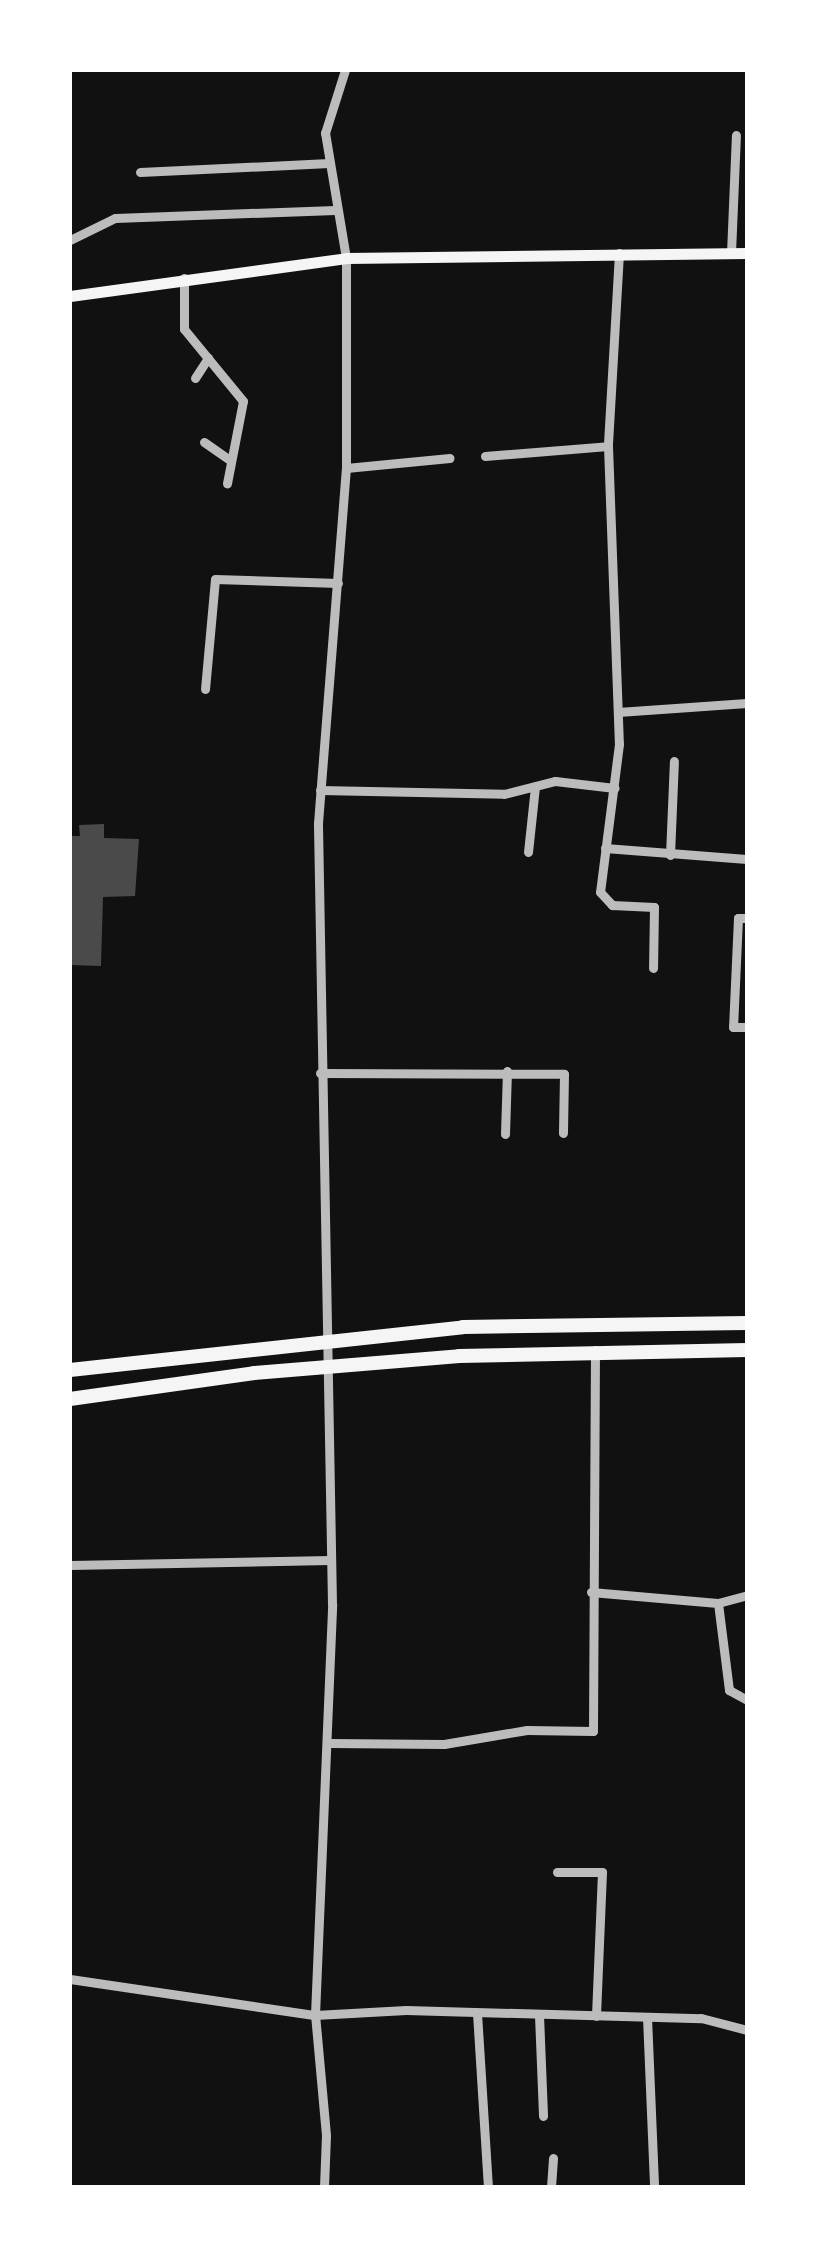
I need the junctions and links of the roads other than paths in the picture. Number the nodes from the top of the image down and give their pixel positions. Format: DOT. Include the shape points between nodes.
graph roads {
  1 [pos="345,70"];
  2 [pos="736,135"];
  3 [pos="329,163"];
  4 [pos="140,172"];
  5 [pos="335,210"];
  6 [pos="70,240"];
  7 [pos="619,253"];
  8 [pos="747,253"];
  9 [pos="731,254"];
  10 [pos="346,258"];
  11 [pos="184,278"];
  12 [pos="70,296"];
  13 [pos="208,358"];
  14 [pos="195,378"];
  15 [pos="204,442"];
  16 [pos="608,446"];
  17 [pos="485,456"];
  18 [pos="450,458"];
  19 [pos="231,461"];
  20 [pos="346,468"];
  21 [pos="227,483"];
  22 [pos="338,583"];
  23 [pos="205,689"];
  24 [pos="747,703"];
  25 [pos="618,712"];
  26 [pos="674,761"];
  27 [pos="535,786"];
  28 [pos="615,788"];
  29 [pos="320,790"];
  30 [pos="605,848"];
  31 [pos="528,852"];
  32 [pos="670,854"];
  33 [pos="747,859"];
  34 [pos="747,918"];
  35 [pos="653,968"];
  36 [pos="747,1027"];
  37 [pos="507,1071"];
  38 [pos="320,1073"];
  39 [pos="563,1133"];
  40 [pos="505,1134"];
  41 [pos="747,1323"];
  42 [pos="324,1338"];
  43 [pos="596,1350"];
  44 [pos="747,1350"];
  45 [pos="326,1367"];
  46 [pos="70,1370"];
  47 [pos="70,1399"];
  48 [pos="330,1560"];
  49 [pos="70,1565"];
  50 [pos="591,1592"];
  51 [pos="747,1595"];
  52 [pos="718,1603"];
  53 [pos="747,1700"];
  54 [pos="329,1743"];
  55 [pos="557,1872"];
  56 [pos="70,1979"];
  57 [pos="477,2013"];
  58 [pos="315,2015"];
  59 [pos="539,2015"];
  60 [pos="596,2016"];
  61 [pos="648,2017"];
  62 [pos="747,2030"];
  63 [pos="542,2116"];
  64 [pos="553,2158"];
  65 [pos="324,2187"];
  66 [pos="488,2187"];
  67 [pos="550,2187"];
  68 [pos="654,2187"];
  1 -- 3 [label="street" via="325,132"];
  2 -- 9 [label="street"];
  3 -- 4 [label="street"];
  3 -- 5 [label="street"];
  5 -- 6 [label="street" via="115,218"];
  5 -- 10 [label="street"];
  7 -- 9 [label="main road"];
  7 -- 10 [label="main road"];
  7 -- 16 [label="street"];
  8 -- 9 [label="main road"];
  10 -- 11 [label="main road"];
  10 -- 20 [label="street"];
  11 -- 12 [label="main road"];
  11 -- 13 [label="street" via="184,329"];
  13 -- 14 [label="street"];
  13 -- 19 [label="street" via="242,401"];
  15 -- 19 [label="street"];
  16 -- 17 [label="street"];
  16 -- 25 [label="street"];
  18 -- 20 [label="street"];
  19 -- 21 [label="street"];
  20 -- 22 [label="street"];
  22 -- 23 [label="street" via="215,579"];
  22 -- 29 [label="street"];
  24 -- 25 [label="street"];
  25 -- 28 [label="street"];
  26 -- 32 [label="street"];
  27 -- 28 [label="street" via="556,781"];
  27 -- 29 [label="street" via="504,794"];
  27 -- 31 [label="street"];
  28 -- 30 [label="street"];
  29 -- 38 [label="street"];
  30 -- 32 [label="street"];
  30 -- 35 [label="street" via="600,892 612,906 654,907"];
  32 -- 33 [label="street"];
  34 -- 36 [label="street" via="738,918 733,1026"];
  37 -- 38 [label="street"];
  37 -- 39 [label="street" via="564,1074"];
  37 -- 40 [label="street"];
  38 -- 42 [label="street"];
  41 -- 42 [label="highway" via="463,1327"];
  42 -- 45 [label="street"];
  42 -- 46 [label="highway"];
  43 -- 44 [label="highway"];
  43 -- 45 [label="highway"];
  43 -- 50 [label="street"];
  45 -- 47 [label="highway"];
  45 -- 48 [label="street"];
  48 -- 49 [label="street"];
  48 -- 54 [label="street"];
  50 -- 52 [label="street"];
  50 -- 54 [label="street" via="593,1730 527,1730 444,1744"];
  51 -- 52 [label="street"];
  52 -- 53 [label="street" via="729,1690"];
  54 -- 58 [label="street"];
  55 -- 60 [label="street" via="602,1872"];
  56 -- 58 [label="street"];
  57 -- 58 [label="street"];
  57 -- 59 [label="street"];
  57 -- 66 [label="street"];
  58 -- 65 [label="street"];
  59 -- 60 [label="street"];
  59 -- 63 [label="street"];
  60 -- 61 [label="street"];
  61 -- 62 [label="street" via="700,2018"];
  61 -- 68 [label="street"];
  64 -- 67 [label="street"];
}
